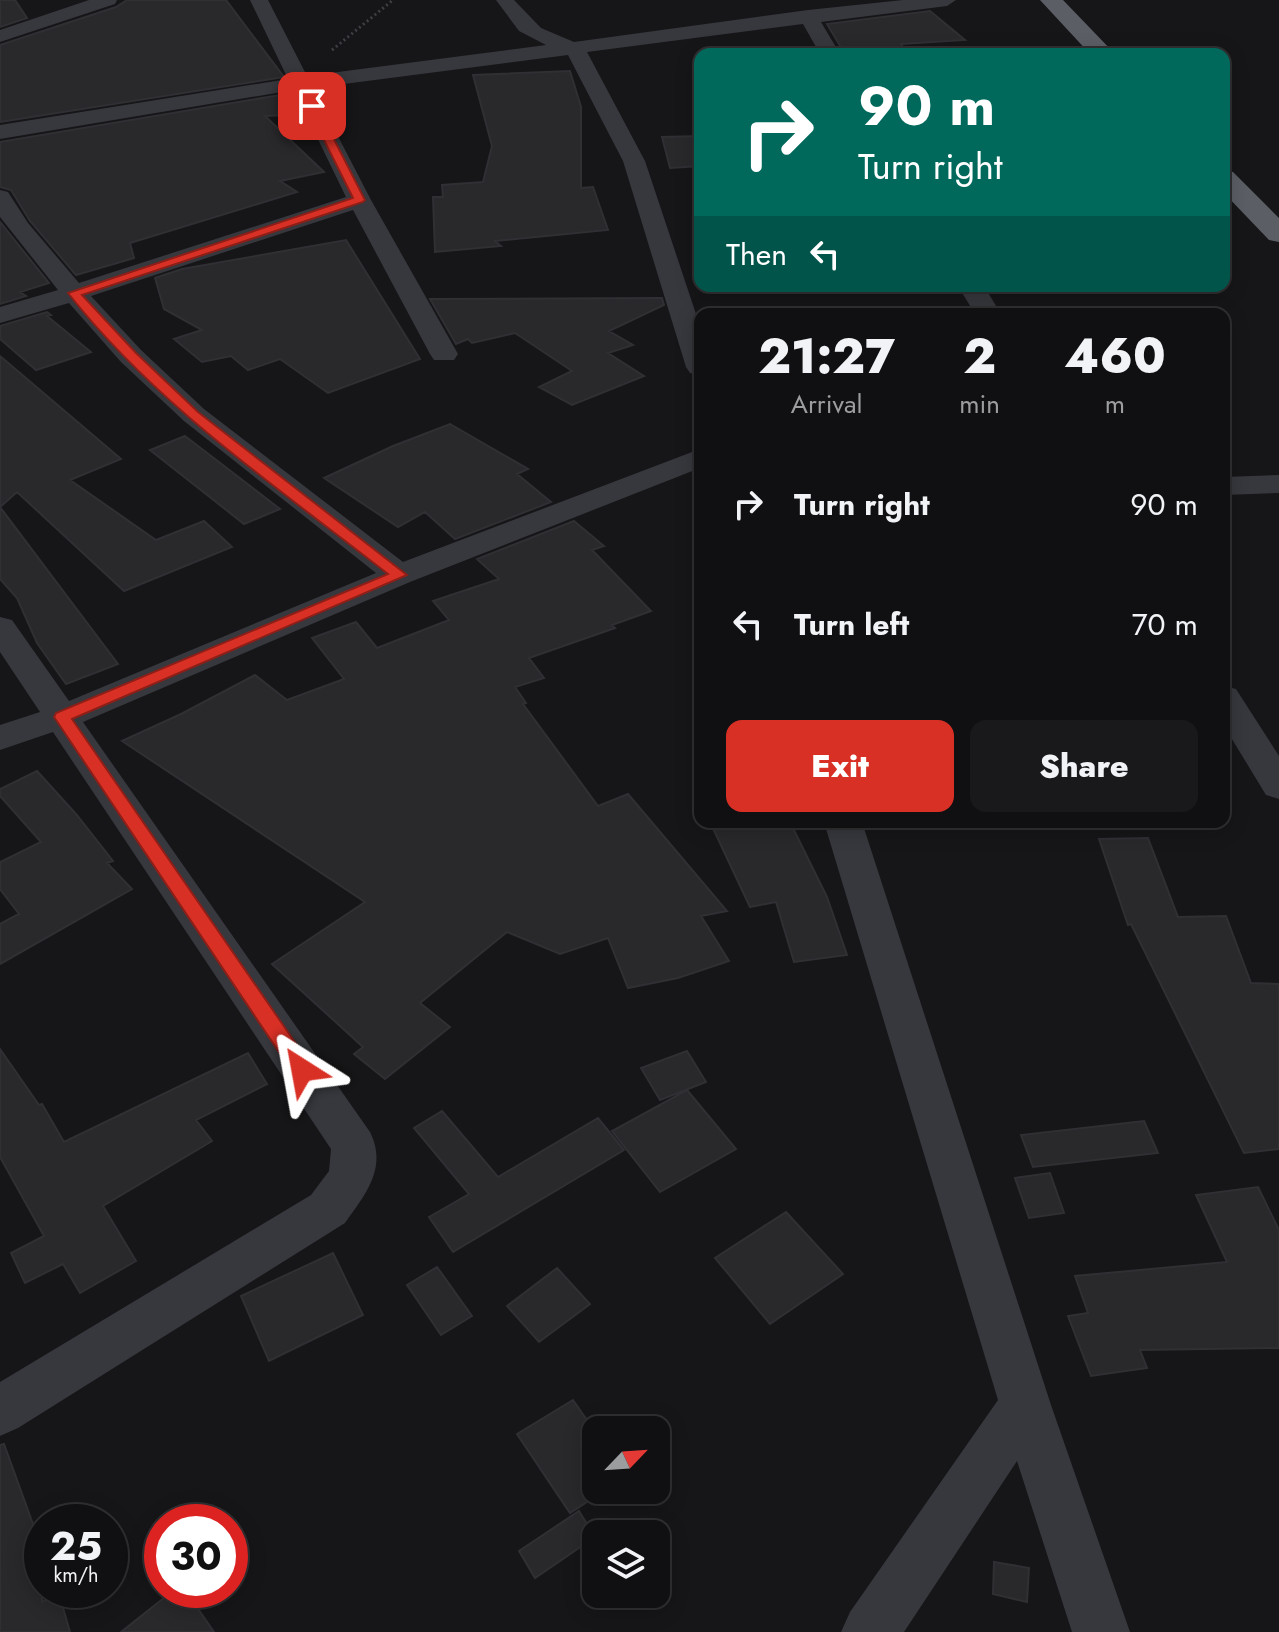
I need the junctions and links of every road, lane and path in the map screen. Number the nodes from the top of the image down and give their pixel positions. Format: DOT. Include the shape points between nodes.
graph roads {
  1 [pos="108,0"];
  2 [pos="259,0"];
  3 [pos="393,0"];
  4 [pos="505,0"];
  5 [pos="947,0"];
  6 [pos="1051,0"];
  7 [pos="808,16"];
  8 [pos="0,36"];
  9 [pos="827,48"];
  10 [pos="1097,48"];
  11 [pos="575,49"];
  12 [pos="298,79"];
  13 [pos="0,132"];
  14 [pos="1230,184"];
  15 [pos="0,197"];
  16 [pos="359,200"];
  17 [pos="1279,234"];
  18 [pos="74,293"];
  19 [pos="0,315"];
  20 [pos="694,348"];
  21 [pos="444,354"];
  22 [pos="694,460"];
  23 [pos="1279,484"];
  24 [pos="1230,486"];
  25 [pos="399,575"];
  26 [pos="0,627"];
  27 [pos="1230,707"];
  28 [pos="62,717"];
  29 [pos="0,738"];
  30 [pos="1279,786"];
  31 [pos="845,828"];
  32 [pos="1025,1405"];
  33 [pos="0,1411"];
  34 [pos="870,1632"];
  35 [pos="1101,1632"];
  1 -- 8 [label="street"];
  2 -- 12 [label="street"];
  3 -- 12 [label="path"];
  4 -- 11 [label="street" via="531,32"];
  5 -- 7 [label="street"];
  6 -- 10 [label="highway"];
  7 -- 9 [label="street"];
  7 -- 11 [label="street"];
  11 -- 12 [label="street"];
  11 -- 20 [label="street" via="634,161"];
  12 -- 13 [label="street"];
  12 -- 16 [label="street"];
  14 -- 17 [label="highway"];
  15 -- 18 [label="street" via="18,227"];
  16 -- 18 [label="street"];
  16 -- 21 [label="street"];
  18 -- 19 [label="street"];
  18 -- 25 [label="street" via="194,415"];
  22 -- 25 [label="street"];
  23 -- 24 [label="street"];
  25 -- 28 [label="street"];
  26 -- 28 [label="street"];
  27 -- 30 [label="street"];
  28 -- 29 [label="street"];
  28 -- 33 [label="street" via="354,1146 352,1177 328,1209"];
  31 -- 32 [label="street"];
  32 -- 34 [label="street"];
  32 -- 35 [label="street"];
}
